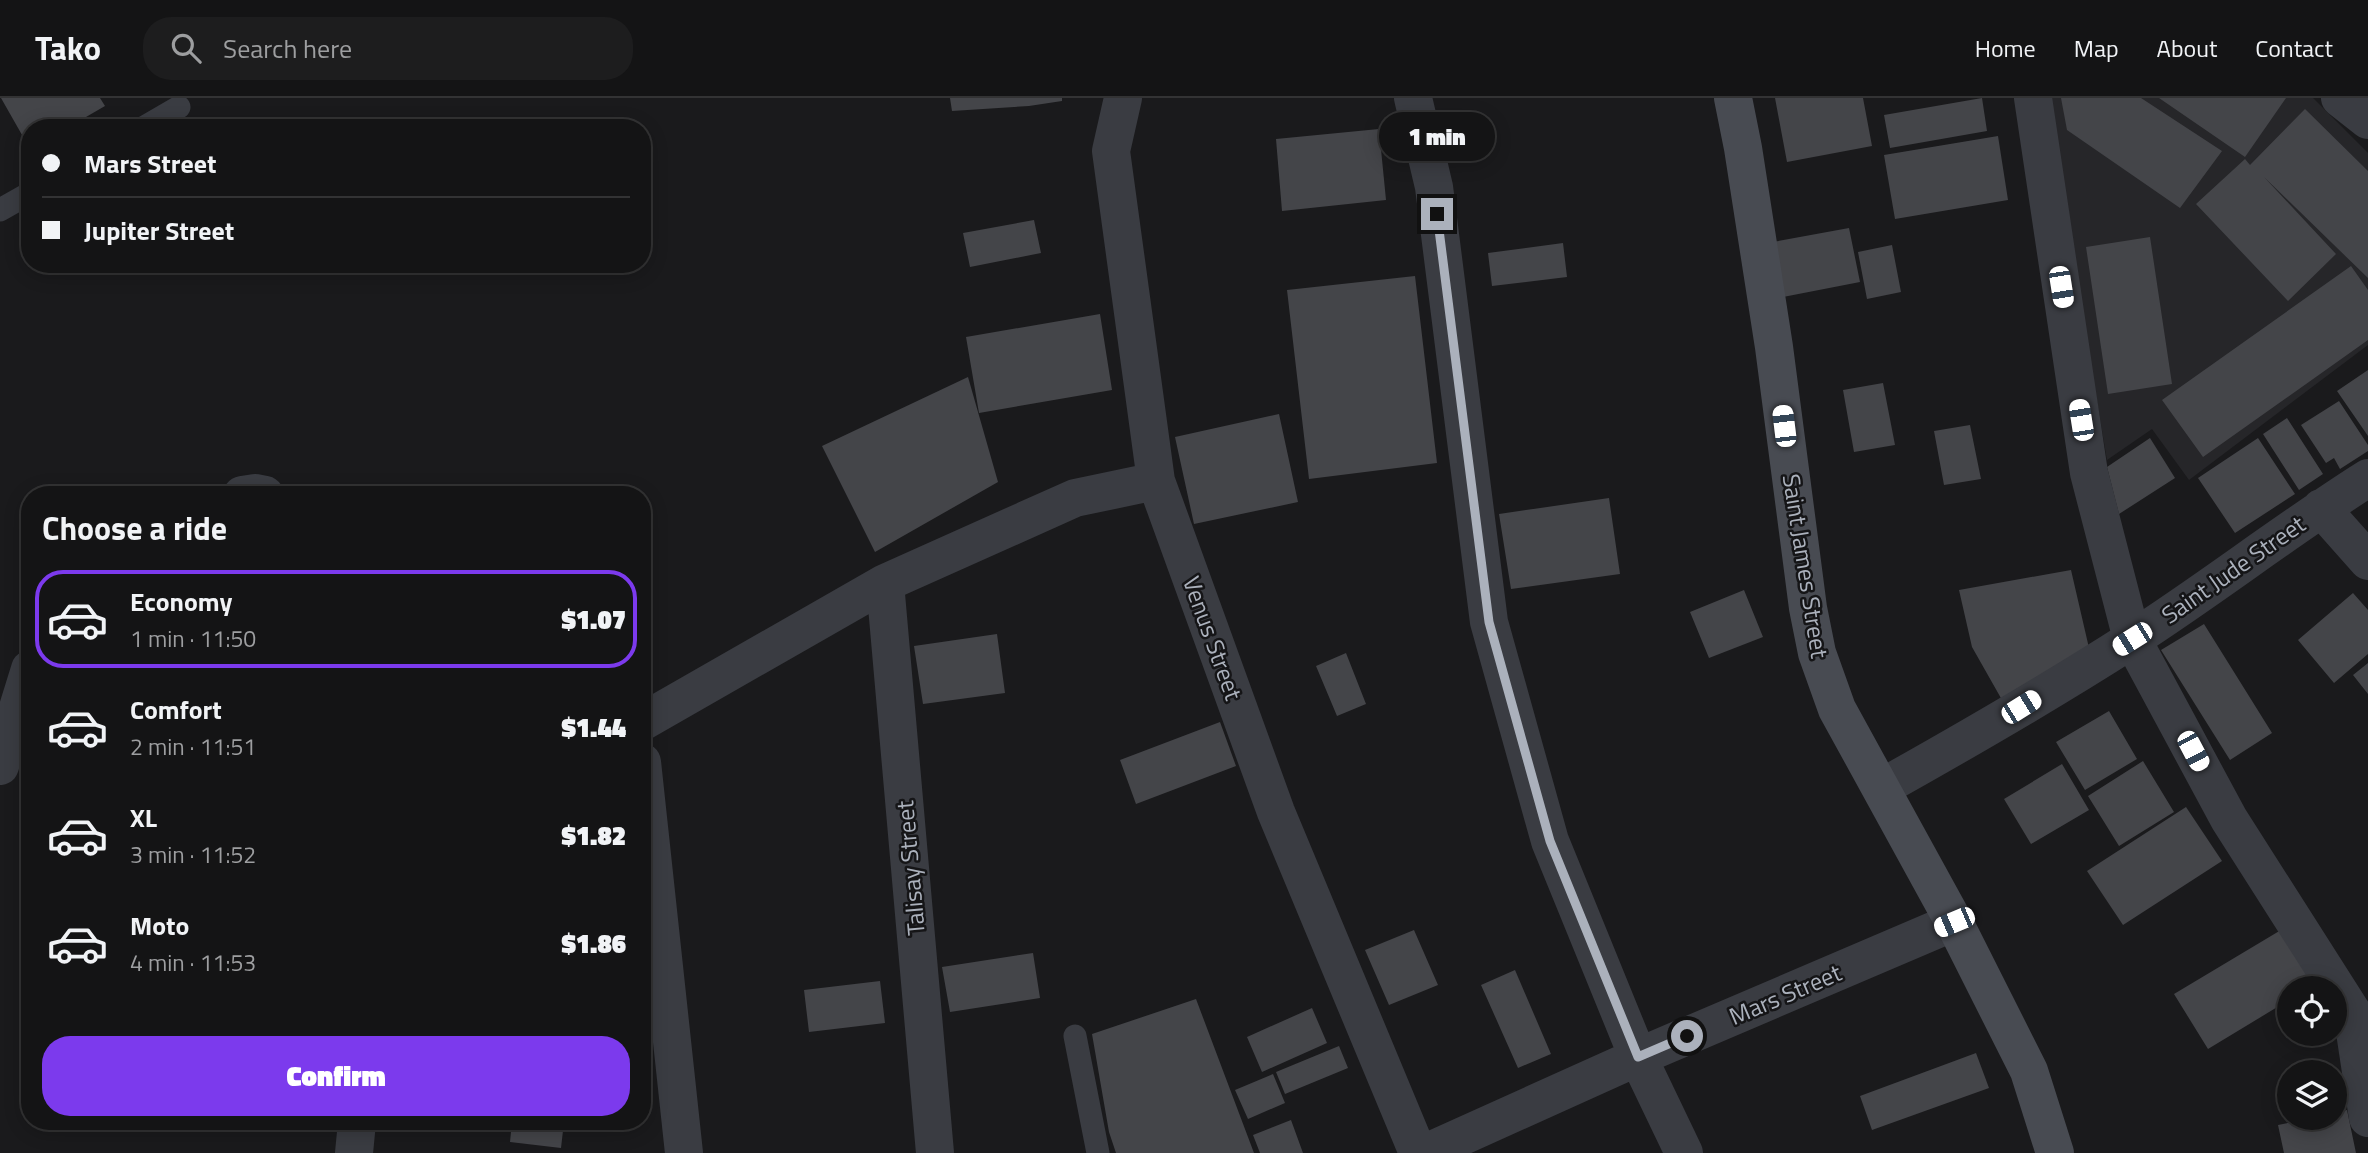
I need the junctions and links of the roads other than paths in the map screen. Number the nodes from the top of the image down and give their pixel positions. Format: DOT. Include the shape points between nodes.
graph roads {
  1 [pos="1123,98"];
  2 [pos="1413,98"];
  3 [pos="1733,98"];
  4 [pos="2033,98"];
  5 [pos="2340,98"];
  6 [pos="179,107"];
  7 [pos="158,119"];
  8 [pos="2368,120"];
  9 [pos="21,198"];
  10 [pos="0,210"];
  11 [pos="2368,478"];
  12 [pos="1156,481"];
  13 [pos="2321,508"];
  14 [pos="2368,561"];
  15 [pos="886,583"];
  16 [pos="2132,639"];
  17 [pos="21,698"];
  18 [pos="651,717"];
  19 [pos="0,766"];
  20 [pos="1881,789"];
  21 [pos="651,846"];
  22 [pos="1954,922"];
  23 [pos="2360,1022"];
  24 [pos="1075,1036"];
  25 [pos="1638,1057"];
  26 [pos="2368,1118"];
  27 [pos="356,1130"];
  28 [pos="354,1153"];
  29 [pos="684,1153"];
  30 [pos="935,1153"];
  31 [pos="1098,1153"];
  32 [pos="1418,1153"];
  33 [pos="1425,1153"];
  34 [pos="1684,1153"];
  35 [pos="2055,1153"];
  1 -- 12 [label="street, Venus Street" via="1111,151"];
  2 -- 25 [label="street" via="1434,187 1489,622 1550,841"];
  3 -- 20 [label="street, Saint James Street" via="1817,653 1837,709"];
  4 -- 16 [label="street" via="2089,473"];
  5 -- 8 [label="street"];
  6 -- 7 [label="lane"];
  9 -- 10 [label="lane"];
  11 -- 13 [label="street, Saint Jude Street"];
  12 -- 15 [label="street" via="1075,498"];
  12 -- 32 [label="street, Venus Street" via="1276,812"];
  13 -- 14 [label="street"];
  13 -- 16 [label="street, Saint Jude Street"];
  15 -- 18 [label="street"];
  15 -- 30 [label="street, Talisay Street"];
  16 -- 20 [label="street, Saint Jude Street"];
  16 -- 23 [label="street" via="2229,819"];
  17 -- 19 [label="street"];
  20 -- 22 [label="street, Saint James Street"];
  21 -- 29 [label="street"];
  22 -- 25 [label="street, Mars Street"];
  22 -- 35 [label="street, Saint James Street" via="2029,1071"];
  23 -- 26 [label="street"];
  24 -- 31 [label="lane"];
  25 -- 33 [label="street, Mars Street"];
  25 -- 34 [label="street"];
  27 -- 28 [label="street"];
}
